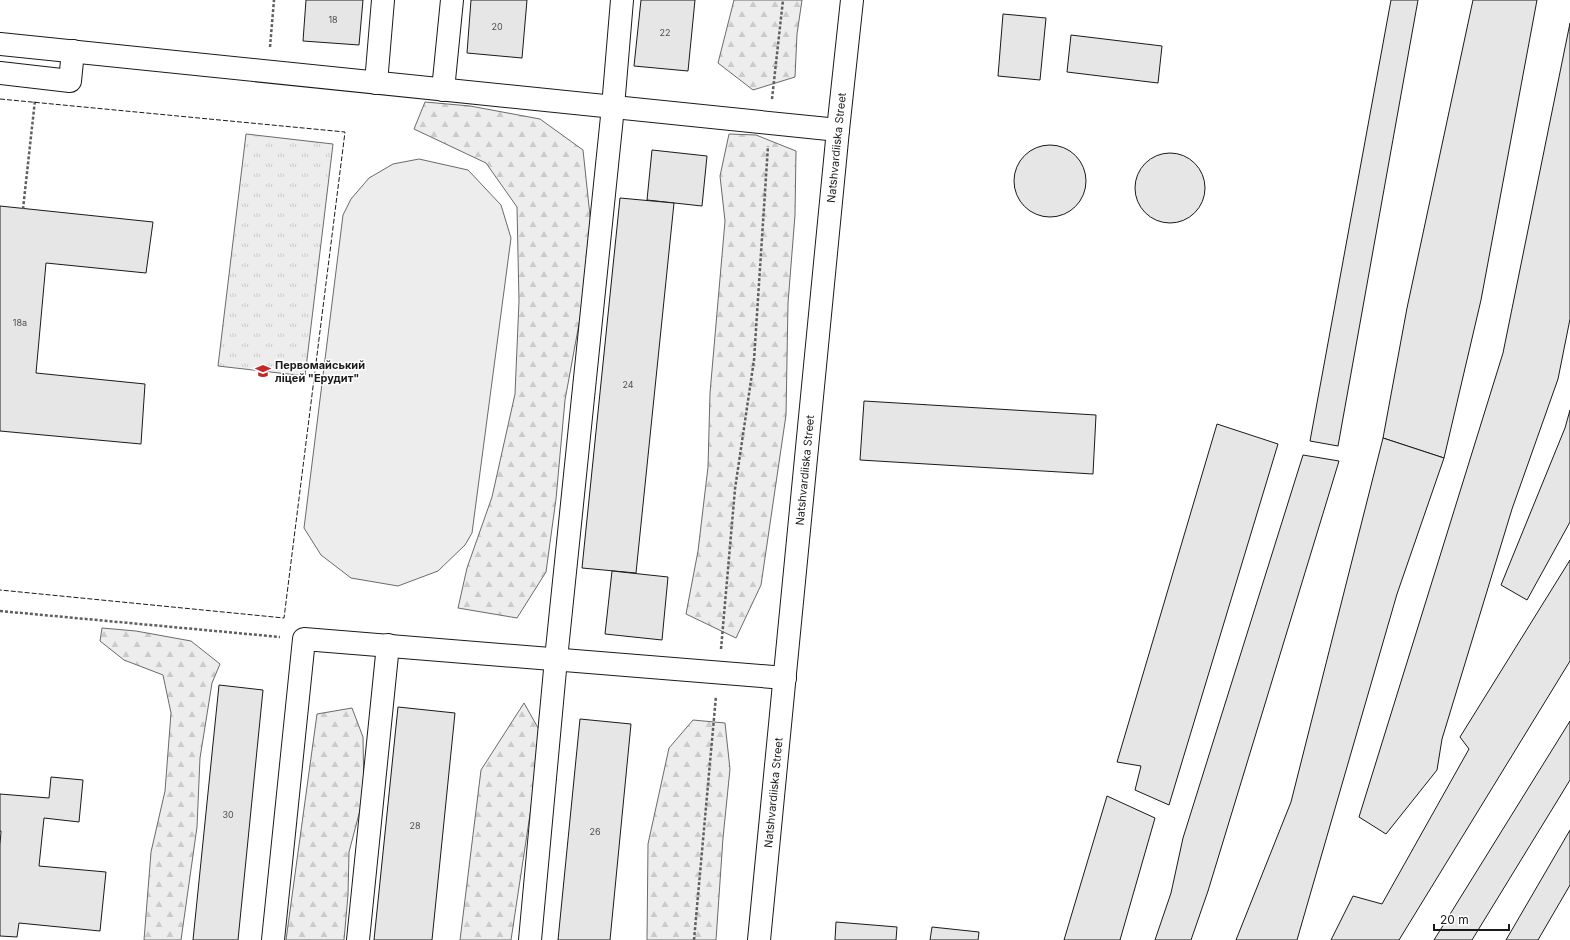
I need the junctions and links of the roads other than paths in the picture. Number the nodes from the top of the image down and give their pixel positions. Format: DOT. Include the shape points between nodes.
graph roads {
  1 [pos="384,0"];
  2 [pos="452,0"];
  3 [pos="622,0"];
  4 [pos="852,0"];
  5 [pos="0,44"];
  6 [pos="73,51"];
  7 [pos="0,74"];
  8 [pos="376,83"];
  9 [pos="444,90"];
  10 [pos="613,107"];
  11 [pos="838,130"];
  12 [pos="388,645"];
  13 [pos="556,659"];
  14 [pos="785,678"];
  15 [pos="273,940"];
  16 [pos="358,940"];
  17 [pos="530,940"];
  18 [pos="759,940"];
  1 -- 8 [label="street"];
  2 -- 9 [label="street"];
  3 -- 10 [label="street"];
  4 -- 11 [label="street, Natshvardiiska Street"];
  5 -- 6 [label="street"];
  6 -- 7 [label="street" via="70,80"];
  6 -- 8 [label="street"];
  8 -- 9 [label="street"];
  9 -- 10 [label="street"];
  10 -- 11 [label="street"];
  10 -- 13 [label="street"];
  11 -- 14 [label="street, Natshvardiiska Street"];
  12 -- 13 [label="street"];
  12 -- 15 [label="street" via="304,639"];
  12 -- 16 [label="street"];
  13 -- 14 [label="street"];
  13 -- 17 [label="street"];
  14 -- 18 [label="street, Natshvardiiska Street"];
}
